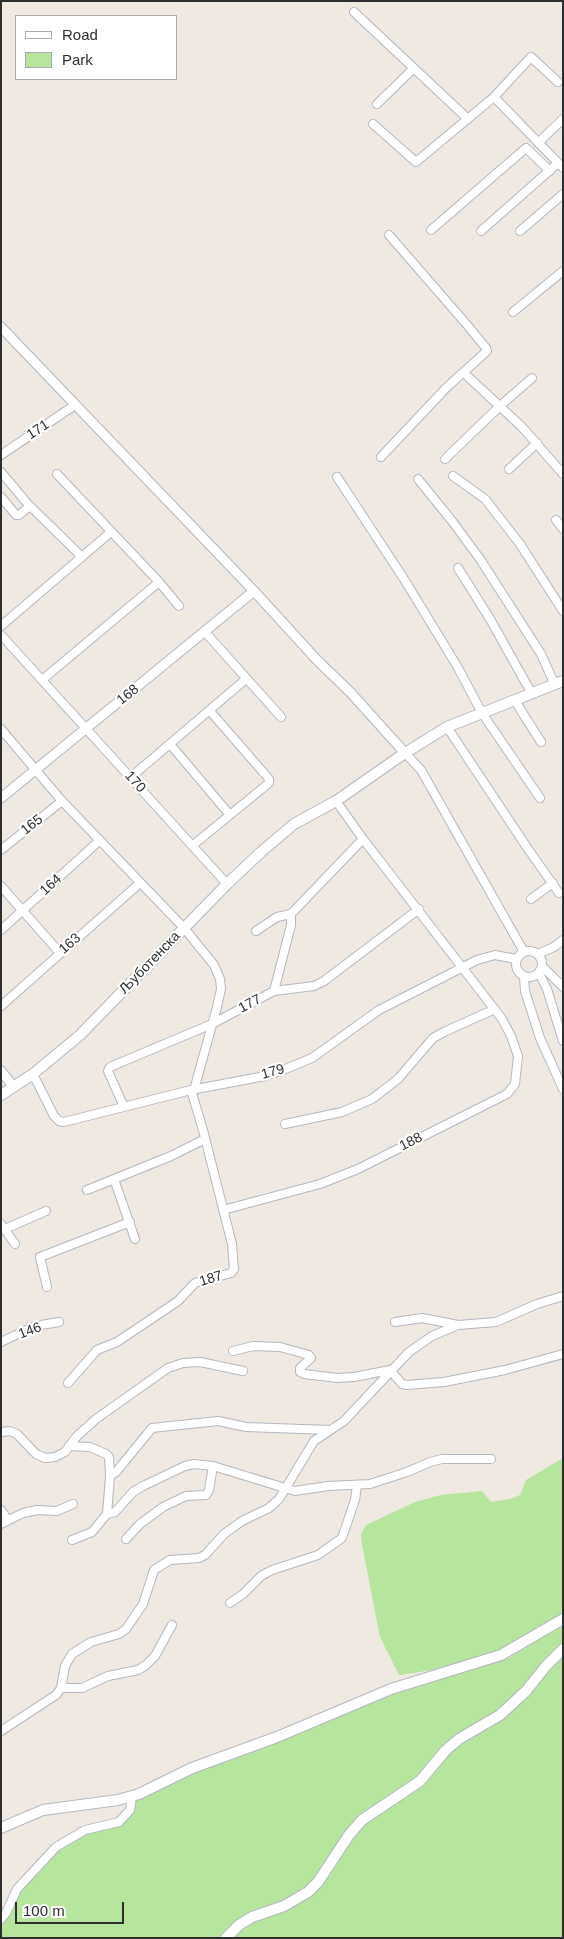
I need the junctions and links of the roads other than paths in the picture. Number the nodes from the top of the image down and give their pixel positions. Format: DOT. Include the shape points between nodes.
graph roads {
  1 [pos="354,12"];
  2 [pos="414,68"];
  3 [pos="558,82"];
  4 [pos="494,97"];
  5 [pos="377,104"];
  6 [pos="468,118"];
  7 [pos="563,119"];
  8 [pos="373,124"];
  9 [pos="538,143"];
  10 [pos="560,165"];
  11 [pos="550,171"];
  12 [pos="563,194"];
  13 [pos="431,230"];
  14 [pos="480,231"];
  15 [pos="520,231"];
  16 [pos="389,236"];
  17 [pos="563,271"];
  18 [pos="513,312"];
  19 [pos="1,328"];
  20 [pos="464,373"];
  21 [pos="532,378"];
  22 [pos="75,405"];
  23 [pos="500,406"];
  24 [pos="538,444"];
  25 [pos="1,455"];
  26 [pos="381,457"];
  27 [pos="445,459"];
  28 [pos="509,469"];
  29 [pos="1,472"];
  30 [pos="57,474"];
  31 [pos="563,474"];
  32 [pos="452,476"];
  33 [pos="337,477"];
  34 [pos="418,479"];
  35 [pos="1,497"];
  36 [pos="30,506"];
  37 [pos="556,520"];
  38 [pos="563,529"];
  39 [pos="112,532"];
  40 [pos="82,557"];
  41 [pos="458,568"];
  42 [pos="159,582"];
  43 [pos="254,591"];
  44 [pos="179,606"];
  45 [pos="563,611"];
  46 [pos="1,626"];
  47 [pos="205,632"];
  48 [pos="1,635"];
  49 [pos="246,679"];
  50 [pos="42,680"];
  51 [pos="559,683"];
  52 [pos="532,694"];
  53 [pos="514,701"];
  54 [pos="210,711"];
  55 [pos="482,713"];
  56 [pos="281,717"];
  57 [pos="447,727"];
  58 [pos="1,728"];
  59 [pos="86,728"];
  60 [pos="541,742"];
  61 [pos="170,744"];
  62 [pos="405,753"];
  63 [pos="35,770"];
  64 [pos="130,777"];
  65 [pos="1,798"];
  66 [pos="540,798"];
  67 [pos="62,801"];
  68 [pos="336,801"];
  69 [pos="229,814"];
  70 [pos="363,839"];
  71 [pos="100,840"];
  72 [pos="192,846"];
  73 [pos="1,850"];
  74 [pos="140,883"];
  75 [pos="553,883"];
  76 [pos="227,884"];
  77 [pos="1,886"];
  78 [pos="559,893"];
  79 [pos="531,899"];
  80 [pos="418,909"];
  81 [pos="23,910"];
  82 [pos="291,914"];
  83 [pos="184,928"];
  84 [pos="1,930"];
  85 [pos="256,931"];
  86 [pos="563,940"];
  87 [pos="524,952"];
  88 [pos="60,953"];
  89 [pos="538,954"];
  90 [pos="516,959"];
  91 [pos="463,969"];
  92 [pos="540,969"];
  93 [pos="524,977"];
  94 [pos="562,987"];
  95 [pos="274,991"];
  96 [pos="1,1006"];
  97 [pos="495,1009"];
  98 [pos="212,1024"];
  99 [pos="563,1041"];
  100 [pos="1,1071"];
  101 [pos="33,1074"];
  102 [pos="13,1086"];
  103 [pos="563,1089"];
  104 [pos="192,1090"];
  105 [pos="1,1095"];
  106 [pos="124,1107"];
  107 [pos="285,1124"];
  108 [pos="205,1139"];
  109 [pos="114,1179"];
  110 [pos="87,1190"];
  111 [pos="223,1210"];
  112 [pos="46,1211"];
  113 [pos="130,1222"];
  114 [pos="3,1226"];
  115 [pos="135,1240"];
  116 [pos="15,1244"];
  117 [pos="47,1287"];
  118 [pos="563,1296"];
  119 [pos="59,1322"];
  120 [pos="394,1322"];
  121 [pos="458,1325"];
  122 [pos="1,1342"];
  123 [pos="234,1351"];
  124 [pos="563,1354"];
  125 [pos="390,1370"];
  126 [pos="242,1371"];
  127 [pos="68,1383"];
  128 [pos="332,1430"];
  129 [pos="1,1432"];
  130 [pos="69,1446"];
  131 [pos="491,1459"];
  132 [pos="213,1466"];
  133 [pos="110,1476"];
  134 [pos="358,1485"];
  135 [pos="286,1489"];
  136 [pos="73,1504"];
  137 [pos="1,1510"];
  138 [pos="107,1514"];
  139 [pos="5,1522"];
  140 [pos="126,1538"];
  141 [pos="72,1540"];
  142 [pos="230,1603"];
  143 [pos="563,1619"];
  144 [pos="172,1625"];
  145 [pos="563,1649"];
  146 [pos="61,1688"];
  147 [pos="1,1731"];
  148 [pos="132,1796"];
  149 [pos="1,1828"];
  150 [pos="1,1919"];
  151 [pos="226,1938"];
  1 -- 2 [label="street"];
  2 -- 5 [label="street"];
  2 -- 6 [label="street"];
  3 -- 4 [label="street" via="531,58"];
  4 -- 6 [label="street"];
  4 -- 9 [label="street"];
  6 -- 8 [label="street" via="416,162"];
  7 -- 9 [label="street"];
  9 -- 10 [label="street"];
  10 -- 11 [label="street"];
  11 -- 13 [label="street" via="526,148"];
  11 -- 14 [label="street"];
  12 -- 15 [label="street"];
  16 -- 20 [label="street" via="486,348 486,354"];
  17 -- 18 [label="street"];
  19 -- 22 [label="street"];
  20 -- 23 [label="street"];
  20 -- 26 [label="street"];
  21 -- 23 [label="street"];
  22 -- 25 [label="street, 171"];
  22 -- 43 [label="street"];
  23 -- 24 [label="street"];
  23 -- 27 [label="street"];
  24 -- 28 [label="street"];
  24 -- 31 [label="street"];
  29 -- 36 [label="street"];
  30 -- 39 [label="street"];
  32 -- 45 [label="street" via="484,499 520,544"];
  33 -- 55 [label="street" via="409,586"];
  34 -- 51 [label="street" via="480,560"];
  35 -- 36 [label="street" via="16,515"];
  36 -- 40 [label="street"];
  37 -- 38 [label="street"];
  39 -- 40 [label="street"];
  39 -- 42 [label="street"];
  40 -- 46 [label="street"];
  41 -- 52 [label="street"];
  42 -- 44 [label="street"];
  42 -- 50 [label="street"];
  43 -- 47 [label="street, 168"];
  43 -- 62 [label="street"];
  47 -- 49 [label="street"];
  47 -- 59 [label="street, 168"];
  48 -- 50 [label="street, 170"];
  49 -- 54 [label="street"];
  49 -- 56 [label="street"];
  50 -- 59 [label="street, 170"];
  51 -- 52 [label="main road, Љуботенска"];
  52 -- 53 [label="main road, Љуботенска"];
  53 -- 55 [label="main road, Љуботенска"];
  53 -- 60 [label="street"];
  54 -- 61 [label="street"];
  54 -- 69 [label="street" via="269,779 267,786"];
  55 -- 57 [label="main road, Љуботенска"];
  55 -- 66 [label="street"];
  57 -- 62 [label="main road, Љуботенска"];
  57 -- 75 [label="street"];
  58 -- 63 [label="street"];
  59 -- 63 [label="street, 168"];
  59 -- 64 [label="street, 170"];
  61 -- 64 [label="street"];
  61 -- 69 [label="street"];
  62 -- 68 [label="main road, Љуботенска"];
  62 -- 87 [label="street" via="421,770"];
  63 -- 65 [label="street, 168"];
  63 -- 67 [label="street"];
  64 -- 72 [label="street, 170"];
  67 -- 71 [label="street"];
  67 -- 73 [label="street, 165"];
  68 -- 70 [label="street, 188"];
  68 -- 76 [label="main road, Љуботенска" via="294,824"];
  69 -- 72 [label="street"];
  70 -- 80 [label="street, 188"];
  70 -- 82 [label="street"];
  71 -- 74 [label="street"];
  71 -- 81 [label="street, 164"];
  72 -- 76 [label="street, 170"];
  74 -- 83 [label="street"];
  74 -- 88 [label="street, 163"];
  75 -- 78 [label="street"];
  75 -- 79 [label="street"];
  76 -- 83 [label="main road, Љуботенска"];
  77 -- 81 [label="street"];
  80 -- 91 [label="street, 188"];
  80 -- 95 [label="street, 177" via="324,982"];
  81 -- 84 [label="street, 164"];
  81 -- 88 [label="street"];
  82 -- 85 [label="street" via="277,917"];
  82 -- 95 [label="street"];
  83 -- 98 [label="street" via="214,964 220,979 221,989"];
  83 -- 101 [label="main road, Љуботенска" via="80,1035"];
  86 -- 89 [label="street"];
  87 -- 89 [label="street"];
  87 -- 90 [label="street"];
  88 -- 96 [label="street, 163"];
  89 -- 92 [label="street" via="542,962"];
  90 -- 91 [label="street, 179" via="495,955 477,960"];
  90 -- 93 [label="street" via="516,970"];
  91 -- 97 [label="street, 188"];
  91 -- 104 [label="street, 179" via="379,1010 325,1049 297,1064 265,1076"];
  92 -- 93 [label="street" via="532,977"];
  92 -- 94 [label="street"];
  92 -- 99 [label="street"];
  93 -- 103 [label="street" via="540,1038"];
  95 -- 98 [label="street, 177"];
  97 -- 107 [label="street" via="433,1038 398,1079 372,1099 342,1112"];
  97 -- 111 [label="street, 188" via="511,1036 518,1056 515,1084 507,1094 358,1169 320,1184"];
  98 -- 104 [label="street"];
  98 -- 106 [label="street, 177" via="110,1067 108,1071"];
  100 -- 102 [label="street"];
  101 -- 102 [label="main road, Љуботенска"];
  101 -- 106 [label="street, 179" via="59,1121"];
  102 -- 105 [label="main road, Љуботенска"];
  104 -- 106 [label="street, 179"];
  104 -- 108 [label="street, 187"];
  108 -- 109 [label="street"];
  108 -- 111 [label="street, 187"];
  109 -- 110 [label="street"];
  109 -- 113 [label="street"];
  111 -- 127 [label="street, 187" via="232,1244 234,1266 231,1273 195,1282 178,1301 117,1342 97,1350"];
  112 -- 114 [label="street"];
  113 -- 115 [label="street"];
  113 -- 117 [label="street" via="40,1257"];
  114 -- 116 [label="street"];
  118 -- 121 [label="street" via="490,1324"];
  119 -- 122 [label="street, 146" via="34,1326"];
  120 -- 121 [label="street" via="422,1318"];
  121 -- 125 [label="street" via="432,1336"];
  123 -- 125 [label="street" via="253,1346 301,1352 310,1358 300,1368 304,1374 338,1378"];
  124 -- 125 [label="street" via="444,1382 402,1384"];
  125 -- 128 [label="street" via="360,1406"];
  126 -- 130 [label="street" via="200,1362 168,1368 96,1418"];
  128 -- 133 [label="street" via="246,1427 218,1421 152,1428"];
  128 -- 135 [label="street" via="310,1446"];
  129 -- 130 [label="street" via="16,1434 36,1454 45,1458 65,1452"];
  130 -- 133 [label="street" via="90,1447 106,1454"];
  131 -- 134 [label="street" via="430,1462 384,1480"];
  132 -- 135 [label="street"];
  132 -- 138 [label="street" via="185,1466 142,1486 115,1512"];
  132 -- 140 [label="street" via="206,1494 186,1496 162,1507"];
  133 -- 138 [label="street"];
  134 -- 135 [label="street"];
  134 -- 142 [label="street" via="342,1538 318,1556 261,1576"];
  135 -- 146 [label="street" via="269,1508 224,1534 205,1555 170,1560 154,1570 143,1604 132,1622 120,1634 91,1642 72,1654 65,1666"];
  136 -- 139 [label="street" via="57,1511 23,1513"];
  137 -- 139 [label="street"];
  138 -- 141 [label="street" via="92,1532"];
  143 -- 148 [label="main road" via="501,1655 391,1689 277,1737 199,1765"];
  144 -- 146 [label="street" via="155,1656 138,1670 108,1676 82,1688"];
  145 -- 151 [label="main road" via="497,1718 459,1738 420,1781 362,1820 308,1892 284,1906 252,1917"];
  146 -- 147 [label="street" via="48,1701"];
  148 -- 149 [label="main road" via="43,1810"];
  148 -- 150 [label="street" via="130,1810 119,1822 85,1830 56,1847 17,1889"];
}
